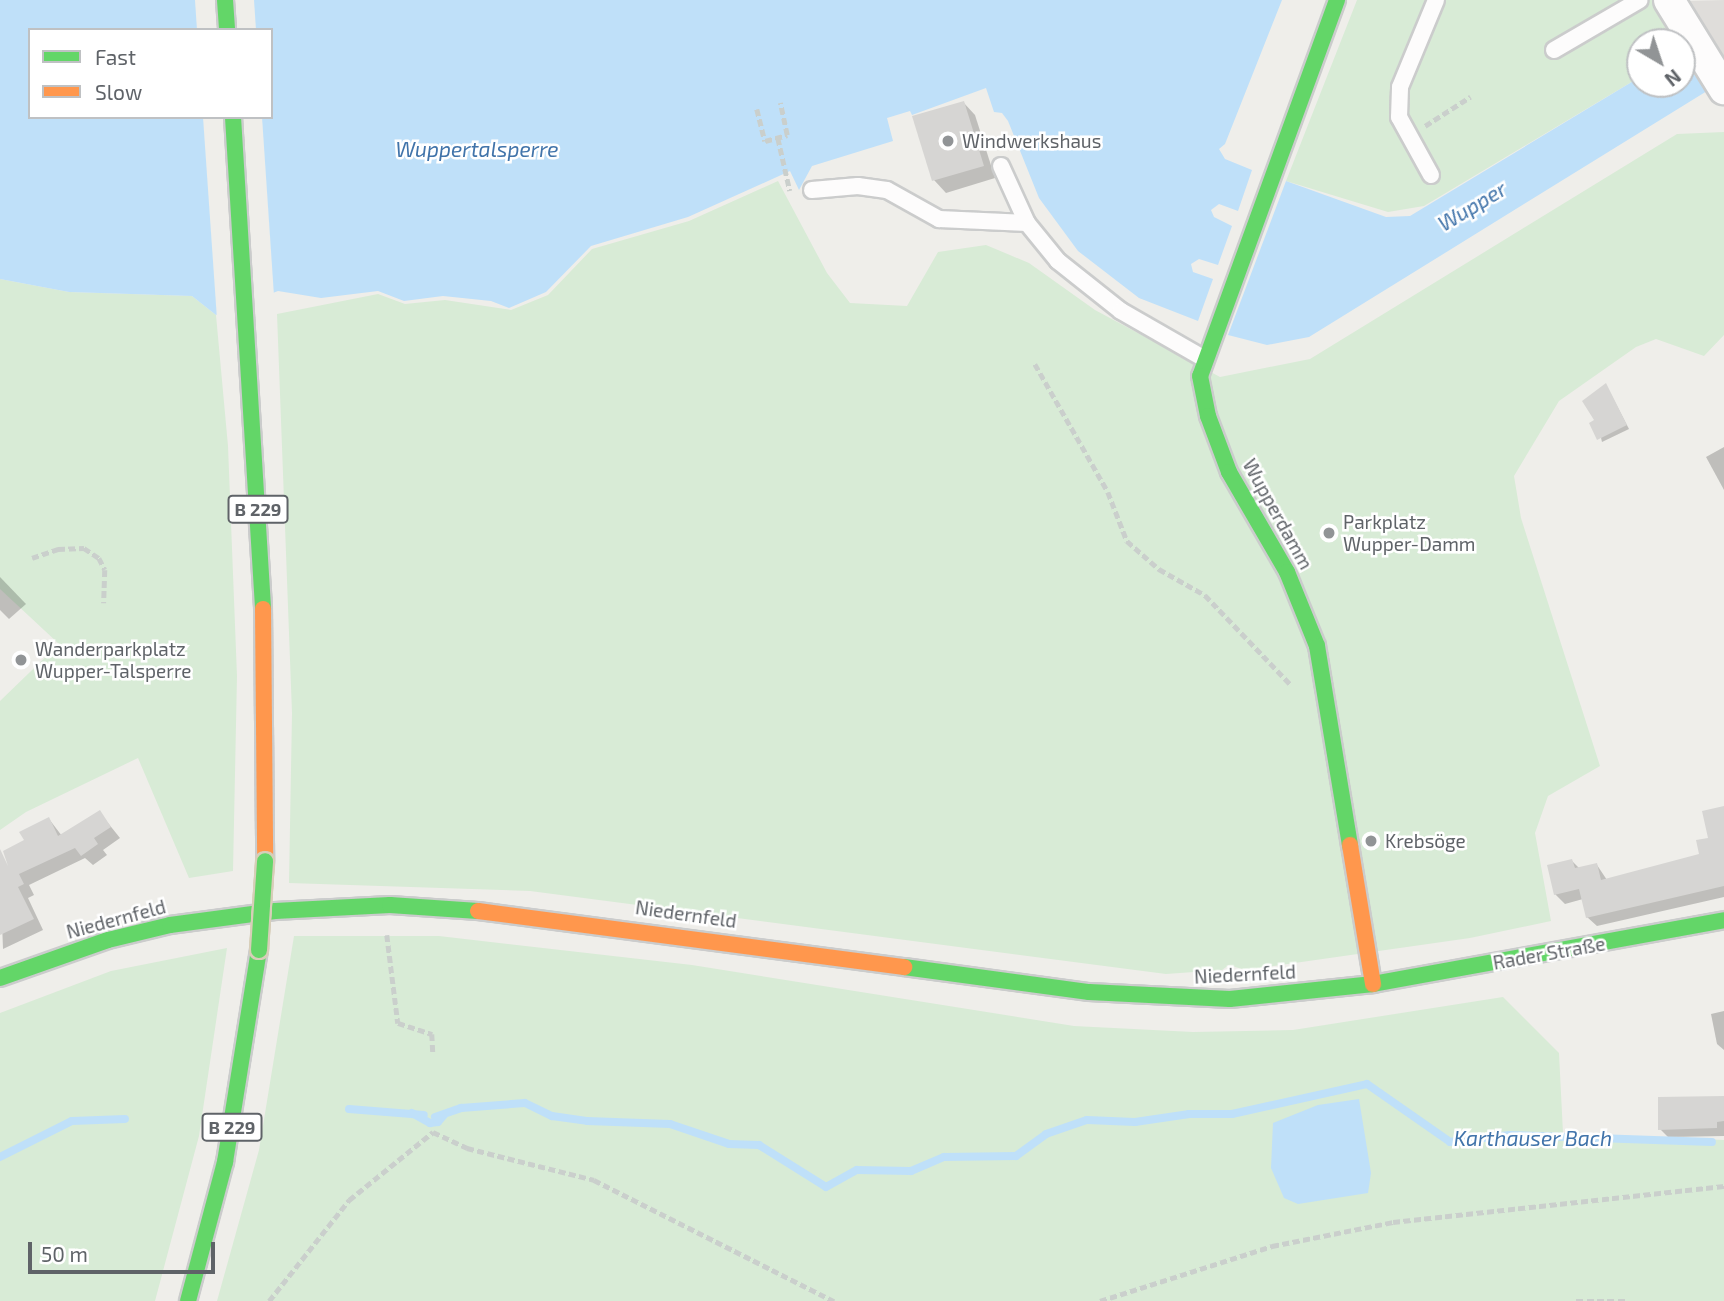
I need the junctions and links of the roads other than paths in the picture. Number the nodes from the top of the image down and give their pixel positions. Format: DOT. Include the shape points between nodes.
graph roads {
  1 [pos="225,0"];
  2 [pos="1337,0"];
  3 [pos="1436,0"];
  4 [pos="1640,0"];
  5 [pos="1669,0"];
  6 [pos="227,28"];
  7 [pos="1554,50"];
  8 [pos="1724,89"];
  9 [pos="233,119"];
  10 [pos="1002,166"];
  11 [pos="1431,175"];
  12 [pos="812,190"];
  13 [pos="1027,223"];
  14 [pos="1203,358"];
  15 [pos="1724,920"];
  16 [pos="0,978"];
  17 [pos="1373,984"];
  18 [pos="188,1301"];
  1 -- 6 [label="street"];
  2 -- 14 [label="street, Wupperdamm"];
  3 -- 11 [label="lane" via="1400,87 1399,117"];
  4 -- 7 [label="lane"];
  5 -- 8 [label="street" via="1692,44"];
  9 -- 18 [label="street, B 229, bridge" via="266,694 265,861 259,950 225,1163"];
  10 -- 13 [label="lane"];
  12 -- 13 [label="lane" via="858,186 887,190 939,219"];
  13 -- 14 [label="lane" via="1058,261 1089,288"];
  14 -- 17 [label="street, Wupperdamm" via="1201,390 1229,472 1287,572 1317,646"];
  15 -- 17 [label="street, Rader Straße"];
  16 -- 17 [label="street, Niedernfeld" via="97,943 170,925 275,911 390,905 529,915 1089,992 1230,999"];
}
